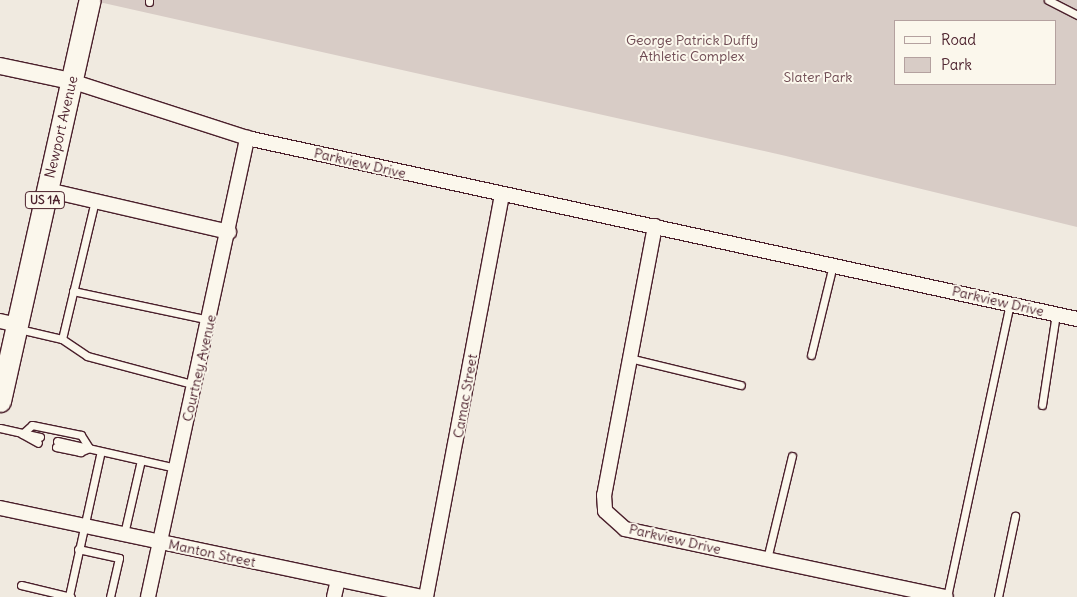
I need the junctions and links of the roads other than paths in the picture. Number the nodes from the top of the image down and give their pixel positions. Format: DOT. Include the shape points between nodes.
graph roads {
  1 [pos="90,0"];
  2 [pos="1048,0"];
  3 [pos="1077,15"];
  4 [pos="0,66"];
  5 [pos="71,82"];
  6 [pos="247,138"];
  7 [pos="47,190"];
  8 [pos="502,194"];
  9 [pos="94,201"];
  10 [pos="655,226"];
  11 [pos="229,232"];
  12 [pos="833,265"];
  13 [pos="73,291"];
  14 [pos="1010,303"];
  15 [pos="1056,314"];
  16 [pos="1077,318"];
  17 [pos="210,320"];
  18 [pos="11,325"];
  19 [pos="62,339"];
  20 [pos="811,355"];
  21 [pos="629,358"];
  22 [pos="741,384"];
  23 [pos="195,385"];
  24 [pos="0,401"];
  25 [pos="1042,405"];
  26 [pos="0,428"];
  27 [pos="22,434"];
  28 [pos="39,440"];
  29 [pos="57,444"];
  30 [pos="89,448"];
  31 [pos="101,451"];
  32 [pos="792,456"];
  33 [pos="141,460"];
  34 [pos="176,468"];
  35 [pos="0,508"];
  36 [pos="1015,516"];
  37 [pos="83,525"];
  38 [pos="124,534"];
  39 [pos="160,542"];
  40 [pos="78,549"];
  41 [pos="767,559"];
  42 [pos="338,580"];
  43 [pos="21,585"];
  44 [pos="70,597"];
  45 [pos="110,597"];
  46 [pos="148,597"];
  47 [pos="334,597"];
  48 [pos="425,597"];
  49 [pos="946,597"];
  50 [pos="998,597"];
  1 -- 5 [label="main road, Newport Avenue / US 1A"];
  2 -- 3 [label="lane"];
  4 -- 5 [label="street"];
  5 -- 6 [label="street, Parkview Drive"];
  5 -- 7 [label="main road, Newport Avenue / US 1A"];
  6 -- 8 [label="street, Parkview Drive"];
  6 -- 11 [label="street, Courtney Avenue"];
  7 -- 9 [label="street"];
  7 -- 18 [label="main road, Newport Avenue / US 1A"];
  8 -- 10 [label="street, Parkview Drive"];
  8 -- 48 [label="street, Camac Street"];
  9 -- 11 [label="street"];
  9 -- 13 [label="lane"];
  10 -- 12 [label="street, Parkview Drive"];
  10 -- 21 [label="street, Parkview Drive"];
  11 -- 17 [label="street, Courtney Avenue"];
  12 -- 14 [label="street, Parkview Drive"];
  12 -- 20 [label="lane"];
  13 -- 17 [label="lane"];
  13 -- 19 [label="lane"];
  14 -- 15 [label="street, Parkview Drive"];
  14 -- 49 [label="lane"];
  15 -- 16 [label="street, Parkview Drive"];
  15 -- 25 [label="lane"];
  17 -- 23 [label="street, Courtney Avenue"];
  18 -- 19 [label="lane"];
  18 -- 24 [label="main road, Newport Avenue / US 1A"];
  19 -- 23 [label="lane" via="87,356"];
  21 -- 22 [label="lane"];
  21 -- 41 [label="street, Parkview Drive" via="604,495 605,511 625,529"];
  23 -- 34 [label="street, Courtney Avenue"];
  26 -- 27 [label="lane"];
  27 -- 28 [label="lane"];
  27 -- 30 [label="lane" via="32,425 40,426 81,435"];
  29 -- 30 [label="lane"];
  30 -- 31 [label="lane"];
  31 -- 33 [label="lane"];
  31 -- 37 [label="lane"];
  32 -- 41 [label="lane"];
  33 -- 34 [label="lane"];
  33 -- 38 [label="lane"];
  34 -- 39 [label="street, Courtney Avenue"];
  35 -- 37 [label="street, Manton Street"];
  36 -- 50 [label="lane"];
  37 -- 38 [label="street, Manton Street"];
  37 -- 40 [label="lane"];
  38 -- 39 [label="street, Manton Street"];
  39 -- 42 [label="street, Manton Street"];
  39 -- 46 [label="street, Courtney Avenue"];
  40 -- 44 [label="lane"];
  40 -- 45 [label="lane" via="119,558"];
  41 -- 49 [label="street, Parkview Drive"];
  42 -- 47 [label="street"];
  42 -- 48 [label="street, Manton Street"];
  43 -- 44 [label="lane"];
}
